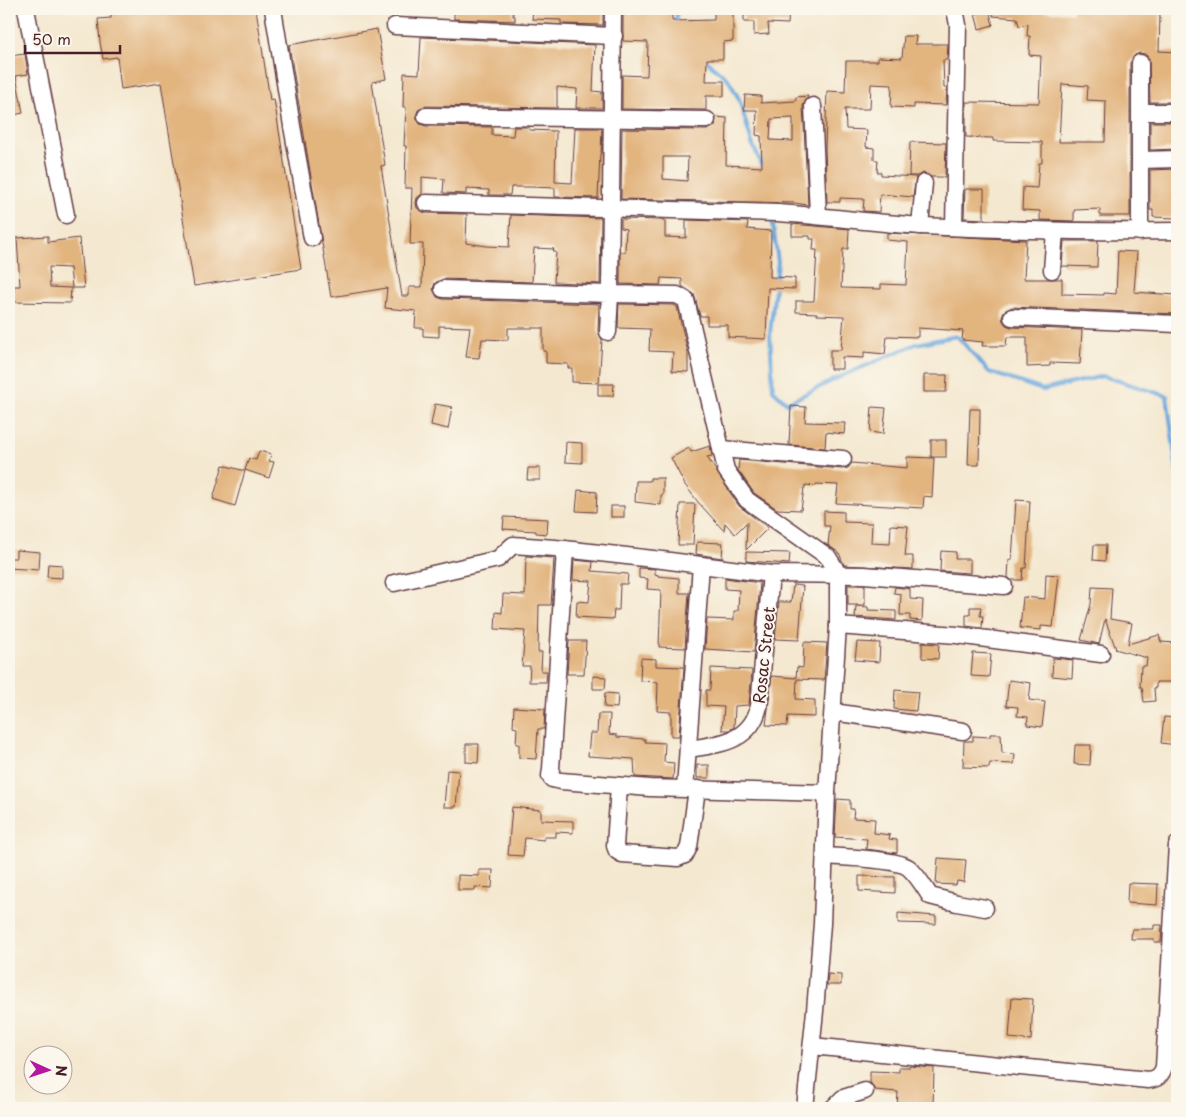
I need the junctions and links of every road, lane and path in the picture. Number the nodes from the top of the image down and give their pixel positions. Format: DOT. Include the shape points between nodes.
graph roads {
  1 [pos="26,9"];
  2 [pos="273,9"];
  3 [pos="613,9"];
  4 [pos="955,9"];
  5 [pos="396,26"];
  6 [pos="614,36"];
  7 [pos="1140,63"];
  8 [pos="813,106"];
  9 [pos="1140,112"];
  10 [pos="1177,112"];
  11 [pos="426,116"];
  12 [pos="612,120"];
  13 [pos="707,120"];
  14 [pos="1177,159"];
  15 [pos="1140,160"];
  16 [pos="924,183"];
  17 [pos="426,203"];
  18 [pos="610,209"];
  19 [pos="66,214"];
  20 [pos="818,215"];
  21 [pos="920,226"];
  22 [pos="954,227"];
  23 [pos="1055,231"];
  24 [pos="1140,232"];
  25 [pos="1177,232"];
  26 [pos="312,238"];
  27 [pos="1052,270"];
  28 [pos="443,290"];
  29 [pos="610,294"];
  30 [pos="1012,317"];
  31 [pos="1177,324"];
  32 [pos="608,332"];
  33 [pos="721,449"];
  34 [pos="842,458"];
  35 [pos="565,549"];
  36 [pos="700,565"];
  37 [pos="771,574"];
  38 [pos="837,575"];
  39 [pos="394,583"];
  40 [pos="1004,586"];
  41 [pos="838,626"];
  42 [pos="1101,654"];
  43 [pos="833,712"];
  44 [pos="963,730"];
  45 [pos="689,749"];
  46 [pos="619,786"];
  47 [pos="691,788"];
  48 [pos="827,793"];
  49 [pos="1177,846"];
  50 [pos="825,856"];
  51 [pos="985,908"];
  52 [pos="1175,915"];
  53 [pos="812,1046"];
  54 [pos="865,1091"];
  55 [pos="805,1108"];
  56 [pos="833,1108"];
  1 -- 19 [label="street"];
  2 -- 26 [label="street"];
  3 -- 6 [label="street"];
  4 -- 22 [label="street" via="958,25"];
  5 -- 6 [label="street"];
  6 -- 12 [label="street"];
  7 -- 9 [label="street"];
  8 -- 20 [label="street"];
  9 -- 10 [label="street"];
  9 -- 15 [label="street"];
  11 -- 12 [label="street"];
  12 -- 13 [label="street"];
  12 -- 18 [label="street"];
  14 -- 15 [label="street"];
  15 -- 24 [label="street"];
  16 -- 21 [label="street"];
  17 -- 18 [label="street"];
  18 -- 20 [label="street"];
  18 -- 29 [label="street"];
  20 -- 21 [label="street"];
  21 -- 22 [label="street"];
  22 -- 23 [label="street"];
  23 -- 24 [label="street"];
  23 -- 27 [label="street"];
  24 -- 25 [label="street"];
  28 -- 29 [label="street"];
  29 -- 32 [label="street"];
  29 -- 33 [label="street" via="681,296 687,304 697,319"];
  30 -- 31 [label="street"];
  33 -- 34 [label="street"];
  33 -- 38 [label="street" via="726,470 747,500 821,551"];
  35 -- 36 [label="street"];
  35 -- 39 [label="street" via="513,545 498,559"];
  35 -- 46 [label="street" via="550,776 562,781"];
  36 -- 37 [label="street"];
  36 -- 45 [label="street"];
  37 -- 38 [label="street"];
  37 -- 45 [label="street, Rosac Street" via="759,706 754,722 737,737 720,744"];
  38 -- 40 [label="street"];
  38 -- 41 [label="street"];
  41 -- 42 [label="street" via="957,635"];
  41 -- 43 [label="street"];
  43 -- 44 [label="street"];
  43 -- 48 [label="street"];
  45 -- 47 [label="street"];
  46 -- 47 [label="street"];
  46 -- 47 [label="street" via="614,846 617,851 678,858 685,855 689,847"];
  47 -- 48 [label="street"];
  48 -- 50 [label="street"];
  49 -- 52 [label="street"];
  50 -- 51 [label="street" via="908,866 930,896"];
  50 -- 53 [label="street"];
  52 -- 53 [label="street" via="1164,1067 1154,1079"];
  53 -- 55 [label="street"];
  54 -- 56 [label="street" via="843,1098"];
}
